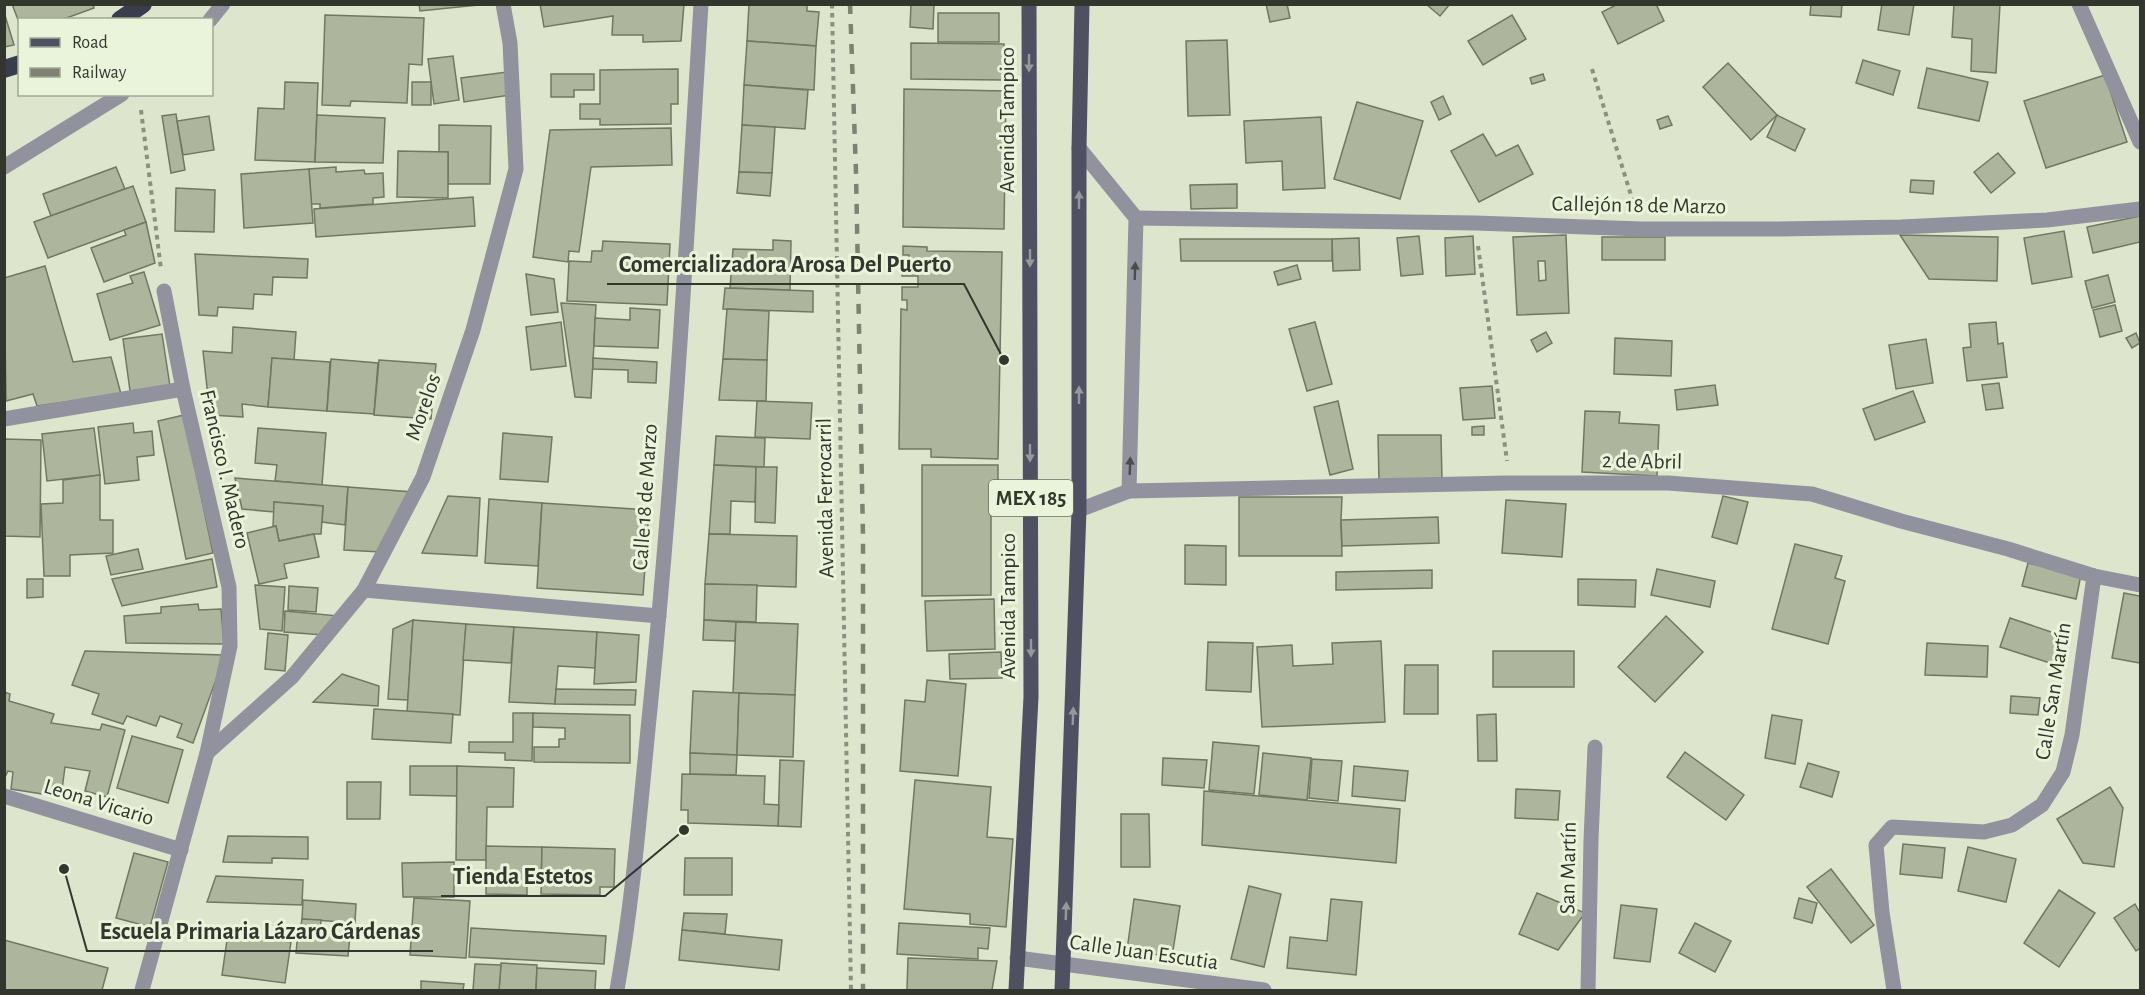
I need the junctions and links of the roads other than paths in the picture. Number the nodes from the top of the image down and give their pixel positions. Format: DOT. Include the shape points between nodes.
graph roads {
  1 [pos="143,4"];
  2 [pos="223,4"];
  3 [pos="503,4"];
  4 [pos="700,4"];
  5 [pos="1029,4"];
  6 [pos="1082,4"];
  7 [pos="2079,4"];
  8 [pos="122,14"];
  9 [pos="212,18"];
  10 [pos="119,96"];
  11 [pos="2140,142"];
  12 [pos="1079,148"];
  13 [pos="4,166"];
  14 [pos="2140,209"];
  15 [pos="1136,218"];
  16 [pos="164,291"];
  17 [pos="183,389"];
  18 [pos="4,419"];
  19 [pos="1129,491"];
  20 [pos="1079,510"];
  21 [pos="2094,576"];
  22 [pos="2140,585"];
  23 [pos="364,590"];
  24 [pos="659,616"];
  25 [pos="1595,747"];
  26 [pos="207,753"];
  27 [pos="4,796"];
  28 [pos="181,850"];
  29 [pos="1017,958"];
  30 [pos="1064,964"];
  31 [pos="142,990"];
  32 [pos="617,990"];
  33 [pos="1016,990"];
  34 [pos="1062,990"];
  35 [pos="1264,990"];
  36 [pos="1588,990"];
  37 [pos="1893,990"];
  1 -- 8 [label="highway"];
  2 -- 9 [label="street"];
  3 -- 23 [label="street, Morelos" via="510,43 516,169 473,330 423,477"];
  4 -- 24 [label="street, Calle 18 de Marzo"];
  5 -- 29 [label="main road, Avenida Tampico / MEX 185, one-way" via="1031,697"];
  6 -- 12 [label="main road, MEX 185"];
  7 -- 11 [label="street"];
  10 -- 13 [label="street"];
  12 -- 15 [label="street"];
  20 -- 12 [label="main road, MEX 185, one-way"];
  14 -- 15 [label="street, Callejón 18 de Marzo" via="2047,220 1777,229"];
  19 -- 15 [label="street, one-way"];
  16 -- 17 [label="street, Francisco I. Madero"];
  17 -- 18 [label="street"];
  17 -- 26 [label="street, Francisco I. Madero" via="229,587 230,646"];
  19 -- 20 [label="street, 2 de Abril"];
  19 -- 21 [label="street, 2 de Abril" via="1668,483 1812,494"];
  30 -- 20 [label="main road, MEX 185, one-way"];
  21 -- 22 [label="street, 2 de Abril"];
  21 -- 37 [label="street, Calle San Martín" via="2068,753 2063,772 2042,805 2012,825 1984,832 1892,827 1876,845"];
  23 -- 24 [label="street"];
  23 -- 26 [label="street, Morelos" via="292,677"];
  24 -- 32 [label="street, Calle 18 de Marzo" via="629,920"];
  25 -- 36 [label="street, San Martín"];
  26 -- 28 [label="street, Francisco I. Madero"];
  27 -- 28 [label="street, Leona Vicario"];
  28 -- 31 [label="street"];
  29 -- 30 [label="street, Calle Juan Escutia"];
  29 -- 33 [label="main road, Avenida Tampico / MEX 185"];
  30 -- 34 [label="main road, MEX 185"];
  30 -- 35 [label="street, Calle Juan Escutia"];
}
